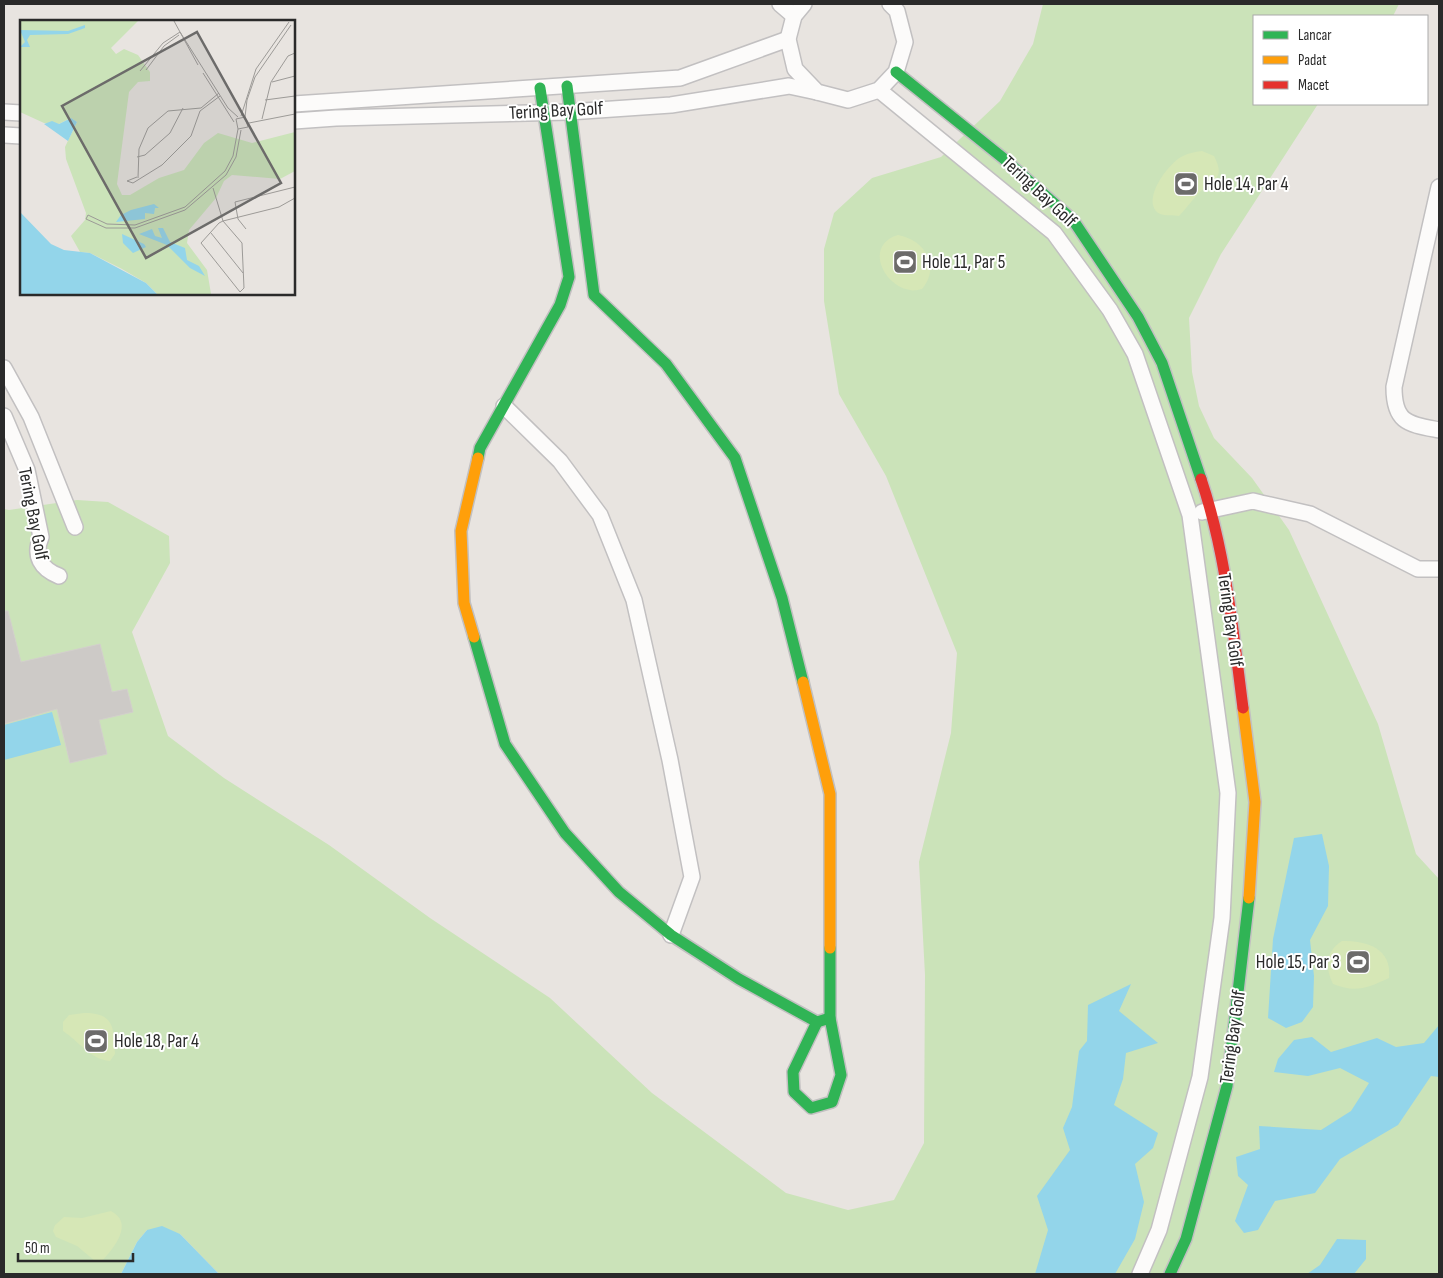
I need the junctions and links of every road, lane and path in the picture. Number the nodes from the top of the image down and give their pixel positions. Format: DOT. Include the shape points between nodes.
graph roads {
  1 [pos="780,4"];
  2 [pos="804,4"];
  3 [pos="890,4"];
  4 [pos="794,16"];
  5 [pos="788,39"];
  6 [pos="896,72"];
  7 [pos="567,86"];
  8 [pos="540,88"];
  9 [pos="880,90"];
  10 [pos="817,92"];
  11 [pos="295,104"];
  12 [pos="4,112"];
  13 [pos="542,112"];
  14 [pos="569,112"];
  15 [pos="20,113"];
  16 [pos="295,121"];
  17 [pos="4,135"];
  18 [pos="20,136"];
  19 [pos="1439,187"];
  20 [pos="4,368"];
  21 [pos="504,406"];
  22 [pos="4,416"];
  23 [pos="1439,430"];
  24 [pos="1211,509"];
  25 [pos="1190,515"];
  26 [pos="75,527"];
  27 [pos="1439,569"];
  28 [pos="60,576"];
  29 [pos="671,936"];
  30 [pos="830,1018"];
  31 [pos="817,1022"];
  32 [pos="1140,1274"];
  33 [pos="1170,1274"];
  1 -- 4 [label="street"];
  2 -- 4 [label="street"];
  3 -- 6 [label="street" via="897,11 905,42"];
  4 -- 5 [label="street"];
  5 -- 7 [label="street, Tering Bay Golf" via="680,78"];
  5 -- 10 [label="street" via="795,69"];
  6 -- 9 [label="street"];
  6 -- 24 [label="street, Tering Bay Golf" via="1003,158 1073,220 1138,317 1162,363"];
  7 -- 8 [label="street, Tering Bay Golf"];
  7 -- 14 [label="street"];
  8 -- 11 [label="street, Tering Bay Golf" via="467,90"];
  8 -- 13 [label="street"];
  9 -- 10 [label="street, Tering Bay Golf" via="848,100"];
  9 -- 25 [label="street, Tering Bay Golf" via="1054,233 1110,310 1135,354"];
  10 -- 14 [label="street, Tering Bay Golf" via="788,86 671,105"];
  12 -- 15 [label="street"];
  13 -- 14 [label="street, Tering Bay Golf"];
  13 -- 16 [label="street, Tering Bay Golf"];
  13 -- 21 [label="street" via="569,276 560,305"];
  14 -- 30 [label="street" via="594,295 666,364 735,458 782,598 830,794"];
  17 -- 18 [label="street"];
  19 -- 23 [label="street" via="1394,387 1394,403 1399,415 1409,424"];
  20 -- 26 [label="street, Tering Bay Golf" via="31,417"];
  21 -- 29 [label="street" via="560,460 600,514 634,600 692,877"];
  21 -- 29 [label="street" via="480,448 461,531 464,602 504,744 565,833 619,892"];
  22 -- 28 [label="street, Tering Bay Golf" via="27,470 41,537 37,553 44,568"];
  24 -- 25 [label="street"];
  24 -- 27 [label="street" via="1253,501 1310,514 1418,569"];
  24 -- 33 [label="street, Tering Bay Golf" via="1228,594 1254,802 1249,904 1227,1086 1186,1239"];
  25 -- 32 [label="street, Tering Bay Golf" via="1228,792 1222,918 1200,1077 1159,1230"];
  29 -- 31 [label="street" via="739,979"];
  30 -- 31 [label="street"];
  30 -- 31 [label="street" via="841,1075 832,1102 811,1108 794,1092 793,1072"];
}
